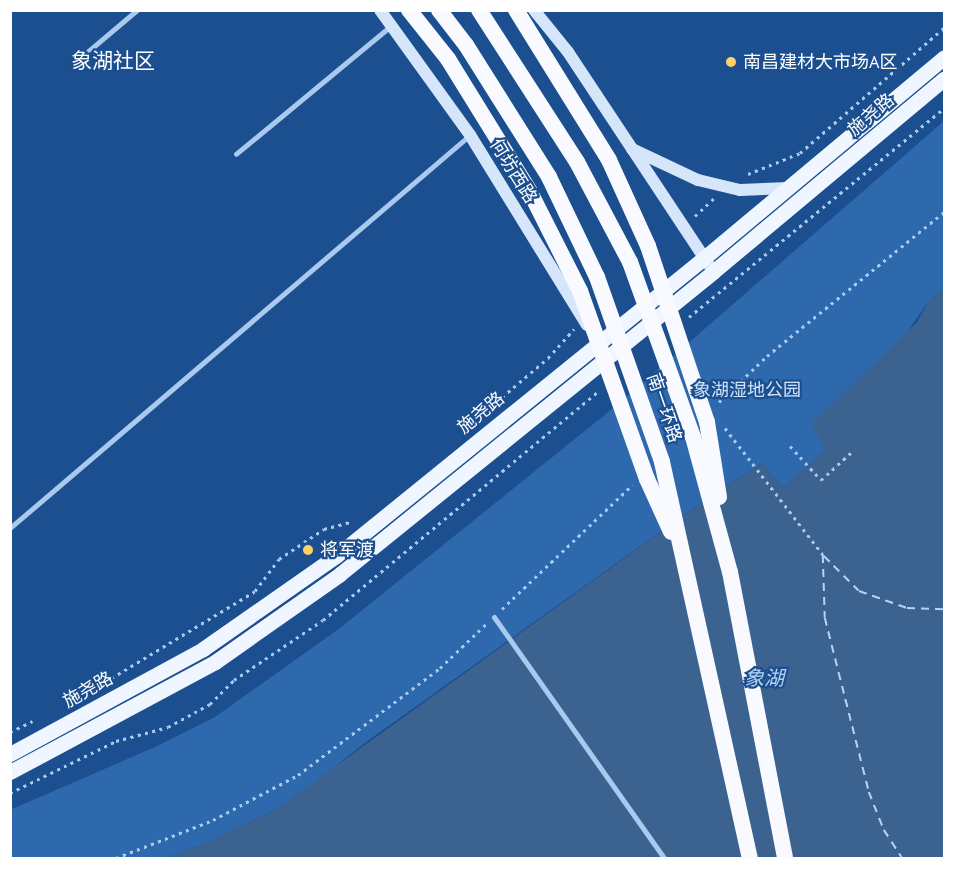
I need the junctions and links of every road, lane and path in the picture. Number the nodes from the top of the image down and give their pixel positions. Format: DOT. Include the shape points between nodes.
graph roads {
  1 [pos="137,10"];
  2 [pos="380,10"];
  3 [pos="409,10"];
  4 [pos="439,10"];
  5 [pos="479,10"];
  6 [pos="516,10"];
  7 [pos="534,10"];
  8 [pos="393,25"];
  9 [pos="945,28"];
  10 [pos="85,54"];
  11 [pos="945,57"];
  12 [pos="945,79"];
  13 [pos="470,135"];
  14 [pos="632,149"];
  15 [pos="236,154"];
  16 [pos="724,186"];
  17 [pos="788,188"];
  18 [pos="945,212"];
  19 [pos="682,226"];
  20 [pos="704,258"];
  21 [pos="714,271"];
  22 [pos="583,319"];
  23 [pos="598,343"];
  24 [pos="607,357"];
  25 [pos="711,410"];
  26 [pos="718,419"];
  27 [pos="460,432"];
  28 [pos="790,446"];
  29 [pos="854,450"];
  30 [pos="640,477"];
  31 [pos="355,521"];
  32 [pos="10,528"];
  33 [pos="823,555"];
  34 [pos="687,570"];
  35 [pos="730,572"];
  36 [pos="494,617"];
  37 [pos="99,685"];
  38 [pos="40,718"];
  39 [pos="10,732"];
  40 [pos="10,754"];
  41 [pos="10,772"];
  42 [pos="116,858"];
  43 [pos="664,858"];
  44 [pos="750,858"];
  45 [pos="785,858"];
  1 -- 10 [label="lane"];
  2 -- 8 [label="main road, 何坊西路"];
  3 -- 34 [label="highway, bridge" via="448,59 529,190 580,291 647,479"];
  4 -- 34 [label="highway, 南一环路, bridge" via="466,45 549,177 597,277 662,462"];
  5 -- 35 [label="highway, 南一环路, bridge" via="578,162 630,262 693,437"];
  6 -- 35 [label="highway, bridge" via="609,160 648,246 708,422"];
  7 -- 14 [label="main road" via="568,52"];
  8 -- 13 [label="main road, 何坊西路"];
  8 -- 15 [label="lane"];
  9 -- 16 [label="path" via="800,153"];
  11 -- 17 [label="main road, 施尧路"];
  12 -- 21 [label="main road, 施尧路"];
  13 -- 22 [label="main road, 何坊西路"];
  13 -- 32 [label="lane"];
  14 -- 16 [label="main road" via="698,180"];
  14 -- 19 [label="main road"];
  16 -- 17 [label="main road" via="740,190"];
  16 -- 19 [label="path"];
  17 -- 20 [label="main road, 施尧路"];
  18 -- 25 [label="path" via="767,356"];
  19 -- 20 [label="main road"];
  20 -- 21 [label="main road"];
  20 -- 23 [label="main road, 施尧路"];
  21 -- 24 [label="main road, 施尧路"];
  22 -- 23 [label="main road, 何坊西路"];
  22 -- 27 [label="path" via="548,358"];
  23 -- 24 [label="main road, 何坊西路"];
  23 -- 40 [label="main road, 施尧路" via="336,556 203,649"];
  24 -- 41 [label="main road, 施尧路" via="340,574 215,662"];
  26 -- 33 [label="path"];
  28 -- 29 [label="path" via="821,480"];
  30 -- 36 [label="path"];
  31 -- 37 [label="path" via="324,529 279,560 255,591"];
  34 -- 44 [label="highway, 南一环路, bridge"];
  35 -- 45 [label="highway, 南一环路, bridge"];
  36 -- 42 [label="path" via="440,668 298,775 213,820"];
  36 -- 43 [label="street"];
  38 -- 39 [label="path"];
}
